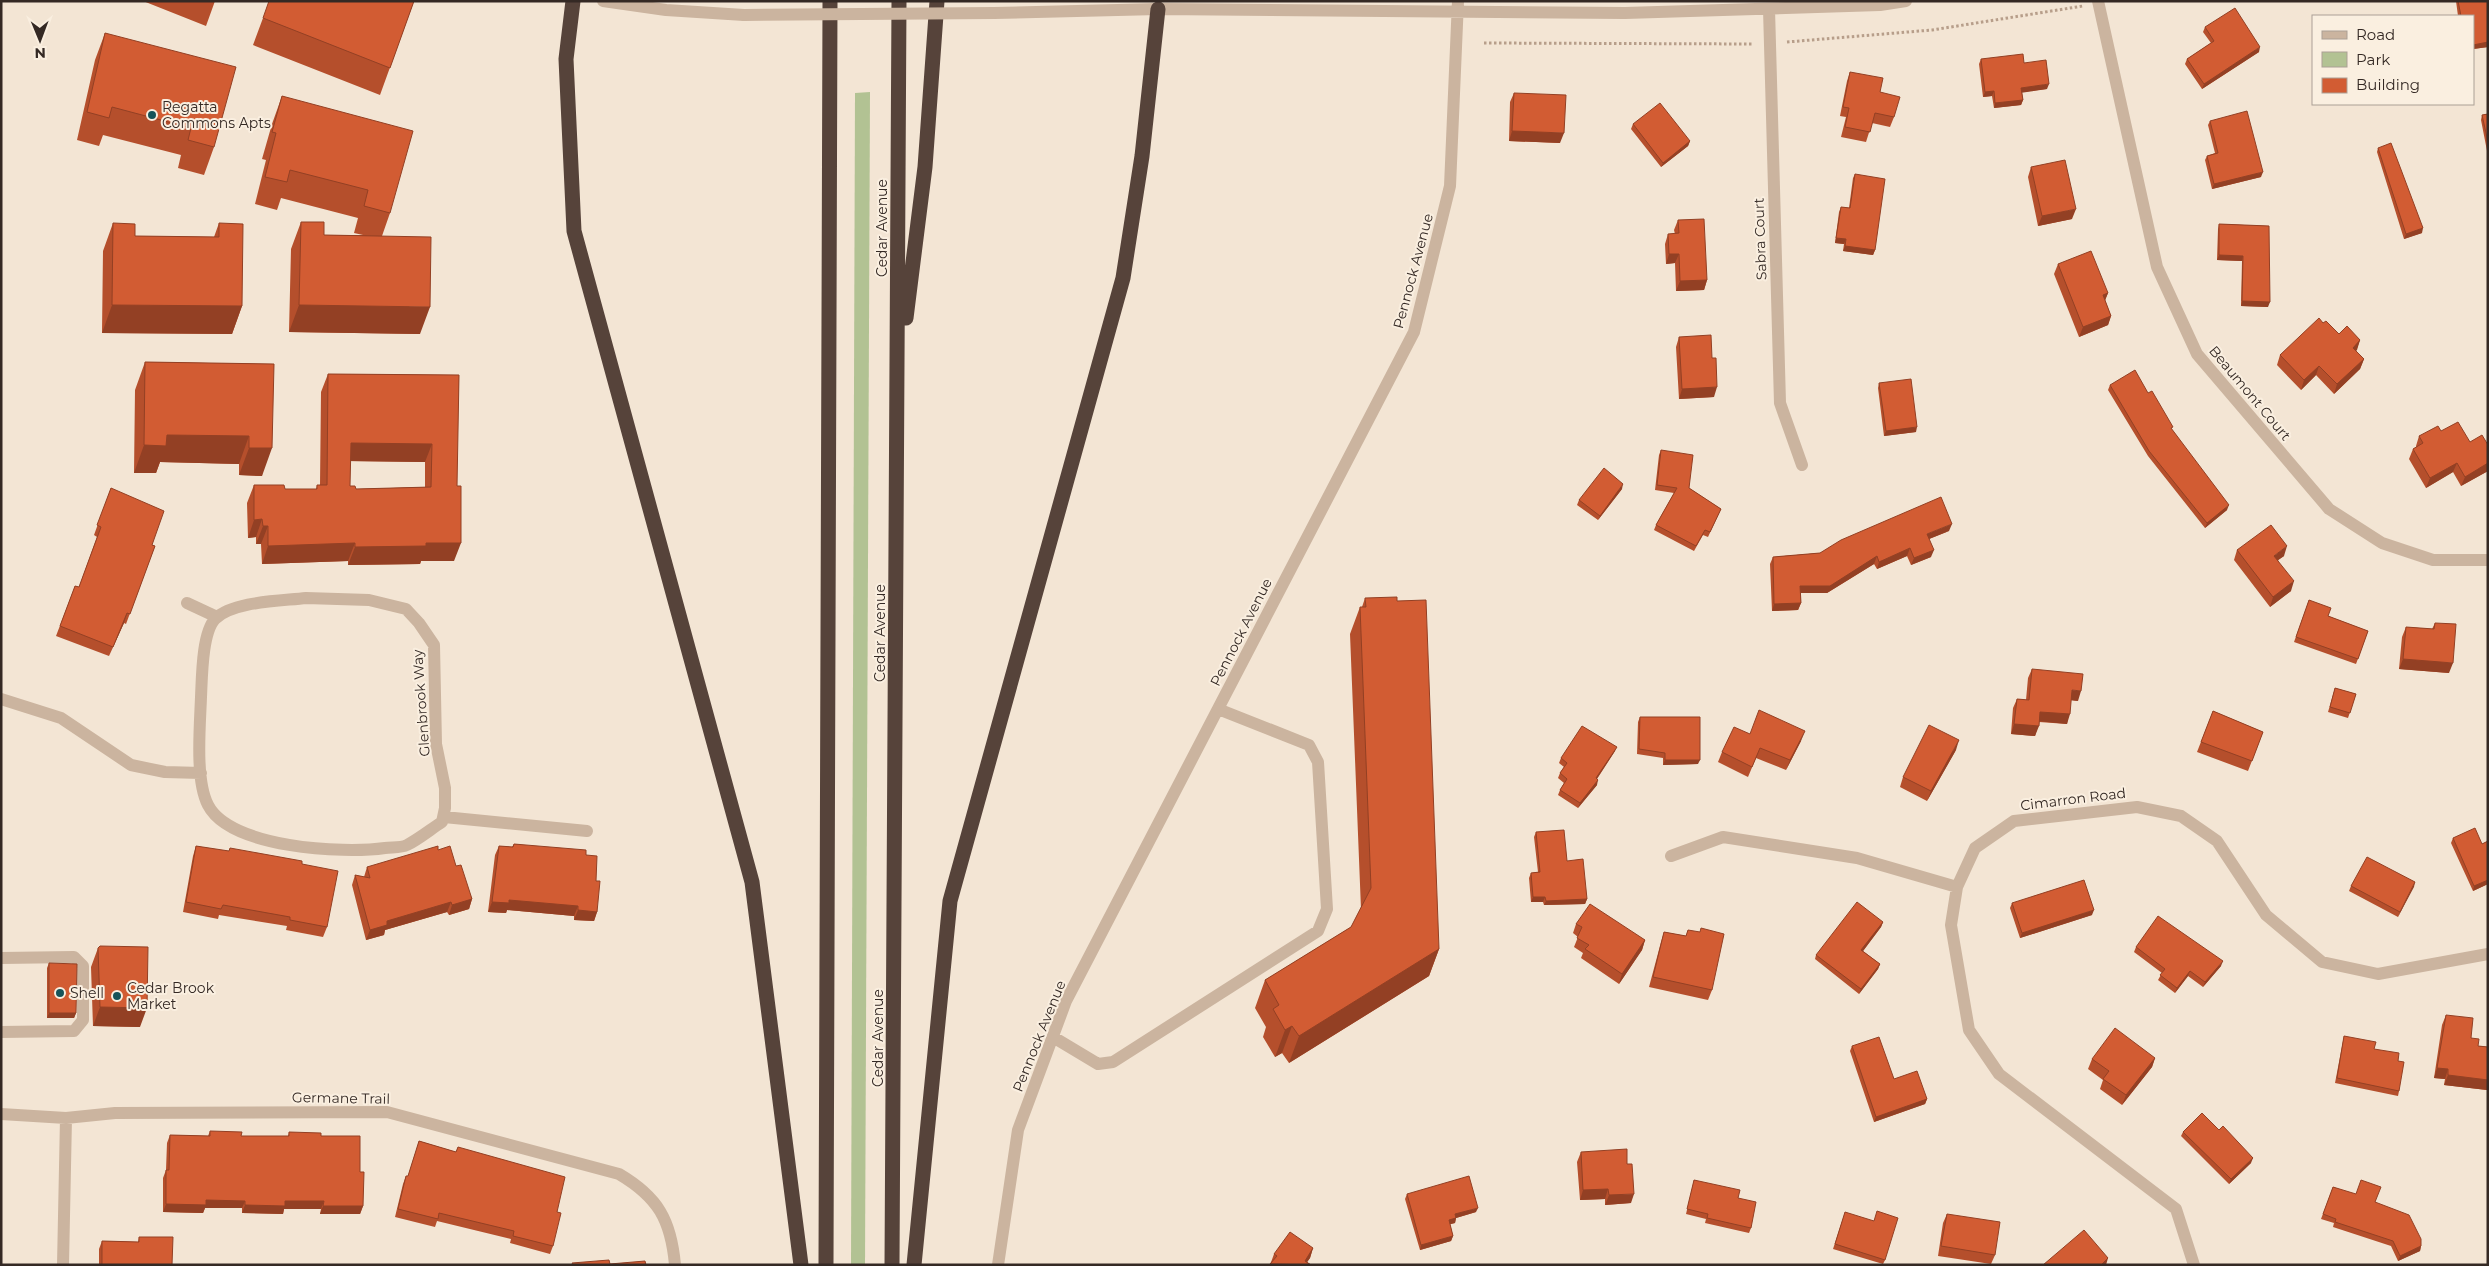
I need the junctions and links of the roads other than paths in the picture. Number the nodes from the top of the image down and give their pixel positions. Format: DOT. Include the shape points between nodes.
graph roads {
  1 [pos="573,1"];
  2 [pos="604,1"];
  3 [pos="830,1"];
  4 [pos="899,1"];
  5 [pos="937,1"];
  6 [pos="1906,1"];
  7 [pos="2098,2"];
  8 [pos="1458,6"];
  9 [pos="1158,9"];
  10 [pos="1769,9"];
  11 [pos="898,384"];
  12 [pos="1802,465"];
  13 [pos="2488,560"];
  14 [pos="187,604"];
  15 [pos="218,617"];
  16 [pos="1,699"];
  17 [pos="1218,709"];
  18 [pos="201,773"];
  19 [pos="444,817"];
  20 [pos="587,831"];
  21 [pos="1670,856"];
  22 [pos="1957,888"];
  23 [pos="2488,954"];
  24 [pos="1,958"];
  25 [pos="1,1032"];
  26 [pos="1053,1037"];
  27 [pos="1,1114"];
  28 [pos="66,1118"];
  29 [pos="64,1265"];
  30 [pos="675,1265"];
  31 [pos="801,1265"];
  32 [pos="826,1265"];
  33 [pos="892,1265"];
  34 [pos="914,1265"];
  35 [pos="998,1265"];
  36 [pos="2194,1265"];
  1 -- 31 [label="highway" via="566,59 574,231 752,882"];
  2 -- 9 [label="street, bridge" via="666,10 744,15"];
  3 -- 32 [label="highway"];
  4 -- 11 [label="highway, Cedar Avenue"];
  5 -- 11 [label="highway" via="925,167"];
  6 -- 10 [label="street"];
  7 -- 13 [label="street, Beaumont Court" via="2157,267 2197,354 2329,509 2382,543 2433,560"];
  8 -- 9 [label="street"];
  8 -- 10 [label="street" via="1624,13"];
  8 -- 17 [label="street, Pennock Avenue" via="1450,186 1414,332"];
  9 -- 34 [label="highway" via="1142,156 1123,278 950,901"];
  10 -- 12 [label="street, Sabra Court" via="1780,403"];
  11 -- 33 [label="highway, Cedar Avenue"];
  14 -- 15 [label="street"];
  15 -- 18 [label="street" via="206,642 201,696"];
  15 -- 19 [label="street, Glenbrook Way" via="248,605 306,598 369,600 406,609 434,645 436,744 445,788"];
  16 -- 18 [label="street" via="61,718 131,765 165,772"];
  17 -- 26 [label="street, Pennock Avenue" via="1066,1001"];
  17 -- 26 [label="street" via="1309,744 1318,762 1326,909 1318,931 1113,1062 1098,1064"];
  18 -- 19 [label="street" via="199,776 208,806 224,823 263,840 307,848 363,851 406,845 442,822"];
  19 -- 20 [label="street"];
  21 -- 22 [label="street" via="1722,837 1857,858"];
  22 -- 23 [label="street, Cimarron Road" via="1975,848 2014,821 2137,807 2181,816 2217,842 2266,915 2322,962 2378,974"];
  22 -- 36 [label="street, Cimarron Road" via="1951,925 1969,1030 1999,1074 2176,1208"];
  24 -- 25 [label="street" via="74,957 83,966 83,1020 74,1030"];
  26 -- 35 [label="street, Pennock Avenue" via="1018,1130"];
  27 -- 28 [label="street, Germane Trail"];
  28 -- 29 [label="street"];
  28 -- 30 [label="street, Germane Trail" via="115,1113 388,1112 619,1174 644,1191 663,1215 673,1244"];
}
